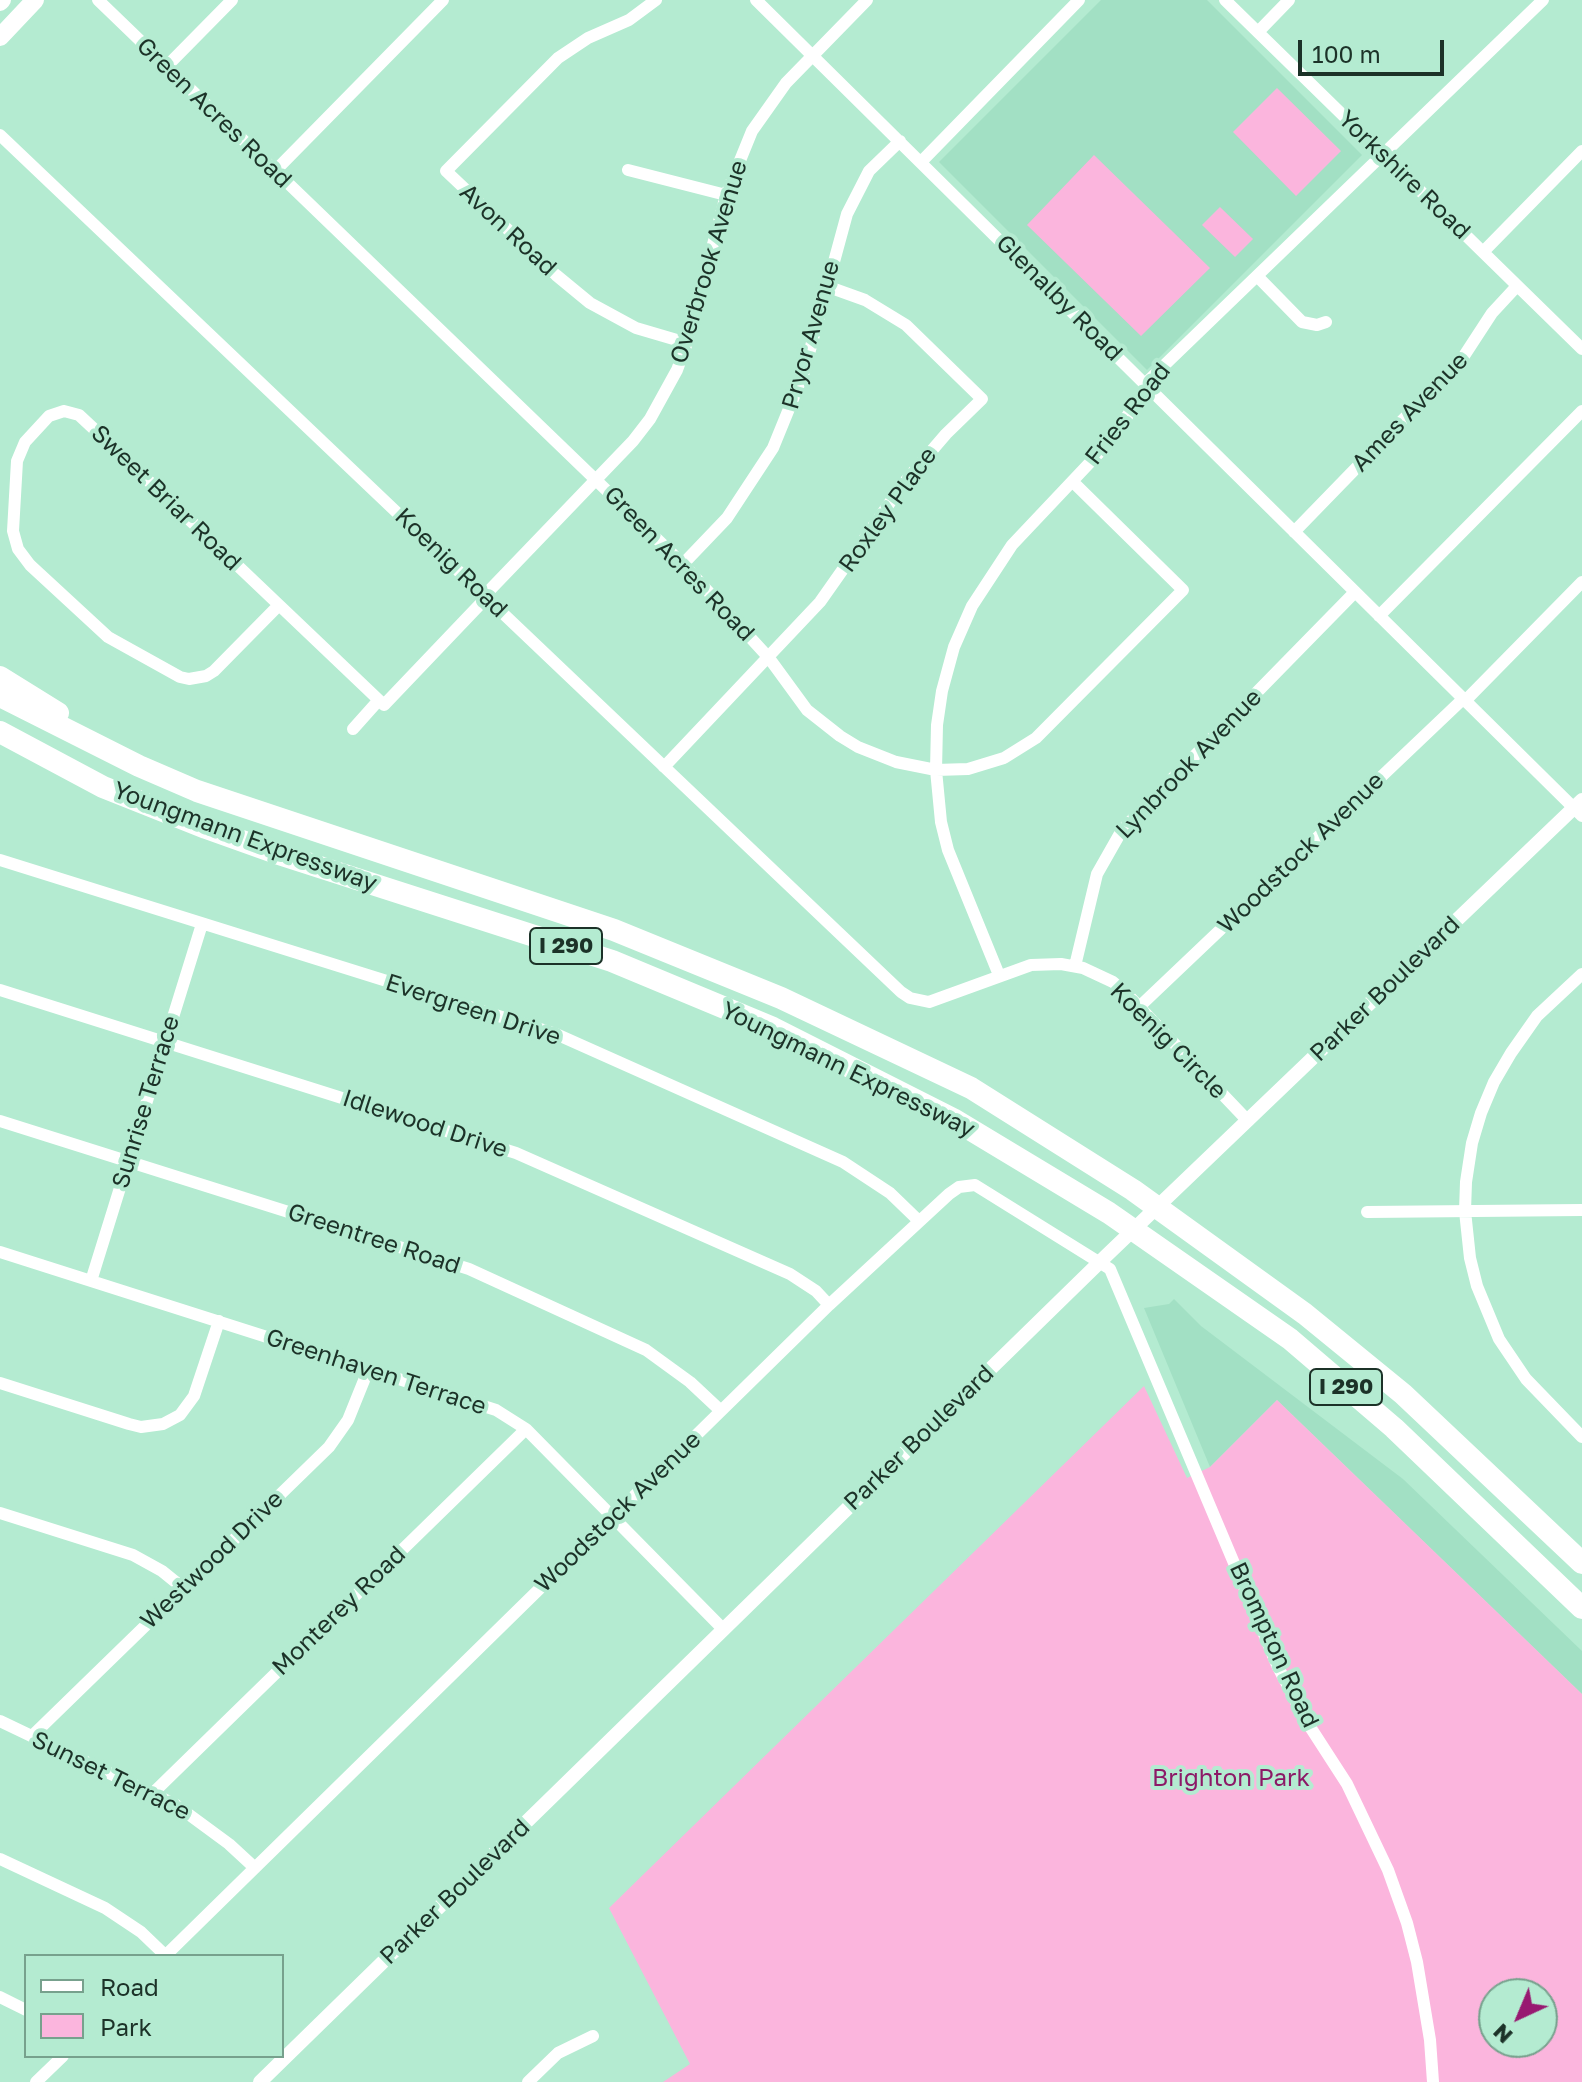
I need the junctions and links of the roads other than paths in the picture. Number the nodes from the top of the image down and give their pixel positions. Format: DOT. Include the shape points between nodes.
graph roads {
  1 [pos="35,0"];
  2 [pos="98,0"];
  3 [pos="232,0"];
  4 [pos="443,0"];
  5 [pos="656,0"];
  6 [pos="756,0"];
  7 [pos="867,0"];
  8 [pos="1079,0"];
  9 [pos="1225,0"];
  10 [pos="1289,0"];
  11 [pos="1543,0"];
  12 [pos="1258,32"];
  13 [pos="0,37"];
  14 [pos="813,55"];
  15 [pos="166,67"];
  16 [pos="0,135"];
  17 [pos="900,141"];
  18 [pos="1582,151"];
  19 [pos="1383,154"];
  20 [pos="921,162"];
  21 [pos="628,170"];
  22 [pos="274,172"];
  23 [pos="726,195"];
  24 [pos="1483,252"];
  25 [pos="1257,276"];
  26 [pos="826,286"];
  27 [pos="1517,286"];
  28 [pos="1326,322"];
  29 [pos="687,343"];
  30 [pos="1582,349"];
  31 [pos="1146,384"];
  32 [pos="1582,411"];
  33 [pos="597,480"];
  34 [pos="1073,482"];
  35 [pos="1294,532"];
  36 [pos="683,564"];
  37 [pos="1582,582"];
  38 [pos="1355,592"];
  39 [pos="486,596"];
  40 [pos="279,605"];
  41 [pos="1379,616"];
  42 [pos="769,658"];
  43 [pos="0,677"];
  44 [pos="0,696"];
  45 [pos="1464,700"];
  46 [pos="378,701"];
  47 [pos="353,729"];
  48 [pos="0,732"];
  49 [pos="0,745"];
  50 [pos="139,766"];
  51 [pos="664,767"];
  52 [pos="936,770"];
  53 [pos="103,787"];
  54 [pos="1579,808"];
  55 [pos="0,860"];
  56 [pos="202,924"];
  57 [pos="1075,966"];
  58 [pos="1582,974"];
  59 [pos="999,975"];
  60 [pos="0,990"];
  61 [pos="901,992"];
  62 [pos="1139,1007"];
  63 [pos="165,1042"];
  64 [pos="0,1121"];
  65 [pos="1248,1121"];
  66 [pos="128,1162"];
  67 [pos="1582,1210"];
  68 [pos="1465,1211"];
  69 [pos="1367,1212"];
  70 [pos="919,1221"];
  71 [pos="0,1252"];
  72 [pos="1100,1262"];
  73 [pos="91,1281"];
  74 [pos="829,1305"];
  75 [pos="219,1321"];
  76 [pos="369,1368"];
  77 [pos="0,1383"];
  78 [pos="721,1411"];
  79 [pos="526,1429"];
  80 [pos="1582,1437"];
  81 [pos="0,1513"];
  82 [pos="613,1518"];
  83 [pos="1582,1563"];
  84 [pos="183,1588"];
  85 [pos="1582,1608"];
  86 [pos="723,1629"];
  87 [pos="0,1721"];
  88 [pos="32,1736"];
  89 [pos="153,1793"];
  90 [pos="0,1859"];
  91 [pos="255,1868"];
  92 [pos="163,1954"];
  93 [pos="167,1954"];
  94 [pos="0,1997"];
  95 [pos="24,2009"];
  96 [pos="593,2036"];
  97 [pos="61,2058"];
  98 [pos="36,2082"];
  99 [pos="260,2082"];
  100 [pos="528,2082"];
  101 [pos="1433,2082"];
  1 -- 13 [label="main road"];
  2 -- 15 [label="street, Green Acres Road"];
  3 -- 15 [label="street"];
  4 -- 22 [label="street"];
  5 -- 29 [label="street, Avon Road" via="558,58 446,171 590,303 636,328"];
  6 -- 14 [label="street, Glenalby Road"];
  7 -- 14 [label="street, Overbrook Avenue"];
  8 -- 20 [label="street"];
  9 -- 12 [label="street, Yorkshire Road"];
  10 -- 12 [label="street"];
  11 -- 19 [label="street, Fries Road"];
  12 -- 19 [label="street, Yorkshire Road"];
  14 -- 17 [label="street, Glenalby Road"];
  14 -- 23 [label="street, Overbrook Avenue" via="762,114"];
  15 -- 22 [label="street, Green Acres Road"];
  16 -- 39 [label="street, Koenig Road"];
  17 -- 20 [label="street, Glenalby Road"];
  17 -- 26 [label="street, Pryor Avenue" via="874,164 857,192"];
  18 -- 24 [label="street"];
  19 -- 24 [label="street, Yorkshire Road"];
  19 -- 25 [label="street, Fries Road"];
  20 -- 31 [label="street, Glenalby Road"];
  21 -- 23 [label="street"];
  22 -- 33 [label="street, Green Acres Road"];
  23 -- 29 [label="street, Overbrook Avenue"];
  24 -- 27 [label="street, Yorkshire Road"];
  25 -- 28 [label="street" via="1302,322"];
  25 -- 31 [label="street, Fries Road"];
  26 -- 36 [label="street, Pryor Avenue" via="804,372 773,448 727,518"];
  26 -- 42 [label="street, Roxley Place" via="865,300 906,325 982,399 917,467 832,587"];
  27 -- 30 [label="street, Yorkshire Road"];
  27 -- 35 [label="street, Ames Avenue" via="1462,359"];
  29 -- 33 [label="street, Overbrook Avenue" via="650,419"];
  31 -- 34 [label="street, Fries Road" via="1115,436"];
  31 -- 35 [label="street, Glenalby Road"];
  32 -- 41 [label="street"];
  33 -- 36 [label="street, Green Acres Road"];
  33 -- 39 [label="street, Overbrook Avenue"];
  34 -- 52 [label="street, Fries Road" via="1012,545 972,606 942,691"];
  34 -- 52 [label="street, Green Acres Road" via="1183,590 1021,749 987,765"];
  35 -- 38 [label="street, Glenalby Road"];
  36 -- 42 [label="street, Green Acres Road"];
  37 -- 45 [label="street, Woodstock Avenue"];
  38 -- 41 [label="street, Glenalby Road"];
  38 -- 57 [label="street, Lynbrook Avenue" via="1122,830 1097,874"];
  39 -- 46 [label="street" via="384,705"];
  39 -- 51 [label="street, Koenig Road"];
  40 -- 40 [label="street, Sweet Briar Road" via="79,415 64,411 49,416 20,450 13,531 18,549 108,637 180,677 198,679 214,671"];
  40 -- 46 [label="street, Sweet Briar Road"];
  41 -- 45 [label="street, Glenalby Road"];
  42 -- 51 [label="street, Roxley Place"];
  42 -- 52 [label="street, Green Acres Road" via="807,710 840,736 896,762"];
  43 -- 50 [label="highway"];
  44 -- 50 [label="highway, Youngmann Expressway / I 290"];
  45 -- 54 [label="street, Glenalby Road"];
  45 -- 62 [label="street, Woodstock Avenue"];
  46 -- 47 [label="street"];
  48 -- 53 [label="highway, Youngmann Expressway / I 290"];
  49 -- 53 [label="highway"];
  50 -- 83 [label="highway, Youngmann Expressway / I 290" via="197,791 614,930 781,998 971,1088 1133,1190 1305,1314 1403,1394"];
  51 -- 61 [label="street, Koenig Road"];
  52 -- 59 [label="street, Fries Road" via="948,850"];
  53 -- 85 [label="highway, Youngmann Expressway / I 290" via="276,853 612,961 758,1022 953,1119 1109,1213 1290,1339 1394,1428"];
  54 -- 65 [label="street, Parker Boulevard"];
  55 -- 56 [label="street, Evergreen Drive"];
  56 -- 63 [label="street, Sunrise Terrace"];
  56 -- 70 [label="street, Evergreen Drive" via="556,1034 843,1162 890,1193"];
  57 -- 59 [label="street, Koenig Circle" via="1031,965"];
  57 -- 62 [label="street, Koenig Circle" via="1113,982"];
  58 -- 68 [label="street" via="1537,1016 1494,1082 1472,1143"];
  59 -- 61 [label="street, Koenig Circle" via="939,1000 919,1001"];
  60 -- 63 [label="street, Idlewood Drive"];
  62 -- 65 [label="street, Koenig Circle"];
  63 -- 66 [label="street, Sunrise Terrace"];
  63 -- 74 [label="street, Idlewood Drive" via="516,1153 790,1274"];
  64 -- 66 [label="street, Greentree Road"];
  65 -- 72 [label="street, Parker Boulevard"];
  66 -- 73 [label="street, Sunrise Terrace"];
  66 -- 78 [label="street, Greentree Road" via="469,1269 646,1350"];
  67 -- 68 [label="street"];
  68 -- 69 [label="street"];
  68 -- 80 [label="street" via="1477,1286 1499,1339 1526,1379"];
  70 -- 72 [label="street, Woodstock Avenue" via="959,1187 975,1185"];
  70 -- 74 [label="street, Woodstock Avenue"];
  71 -- 73 [label="street, Greenhaven Terrace"];
  72 -- 86 [label="street, Parker Boulevard"];
  72 -- 101 [label="street, Brompton Road" via="1110,1269 1134,1321 1277,1665 1347,1784 1388,1870 1417,1962"];
  73 -- 75 [label="street, Greenhaven Terrace"];
  74 -- 78 [label="street, Woodstock Avenue"];
  75 -- 76 [label="street, Greenhaven Terrace"];
  75 -- 77 [label="street" via="194,1396 180,1415 163,1424 129,1424"];
  76 -- 79 [label="street, Greenhaven Terrace" via="480,1403"];
  76 -- 84 [label="street, Westwood Drive" via="348,1420 329,1447"];
  78 -- 82 [label="street, Woodstock Avenue"];
  79 -- 82 [label="street, Greenhaven Terrace"];
  79 -- 89 [label="street, Monterey Road"];
  81 -- 84 [label="street" via="133,1555"];
  82 -- 86 [label="street, Greenhaven Terrace"];
  82 -- 91 [label="street, Woodstock Avenue"];
  84 -- 88 [label="street, Westwood Drive"];
  86 -- 99 [label="street, Parker Boulevard"];
  87 -- 88 [label="street, Sunset Terrace"];
  88 -- 89 [label="street, Sunset Terrace"];
  89 -- 91 [label="street, Sunset Terrace" via="197,1819"];
  90 -- 92 [label="street" via="105,1908"];
  91 -- 93 [label="street, Woodstock Avenue"];
  94 -- 95 [label="street"];
  96 -- 100 [label="street" via="558,2053"];
  97 -- 98 [label="street"];
}
